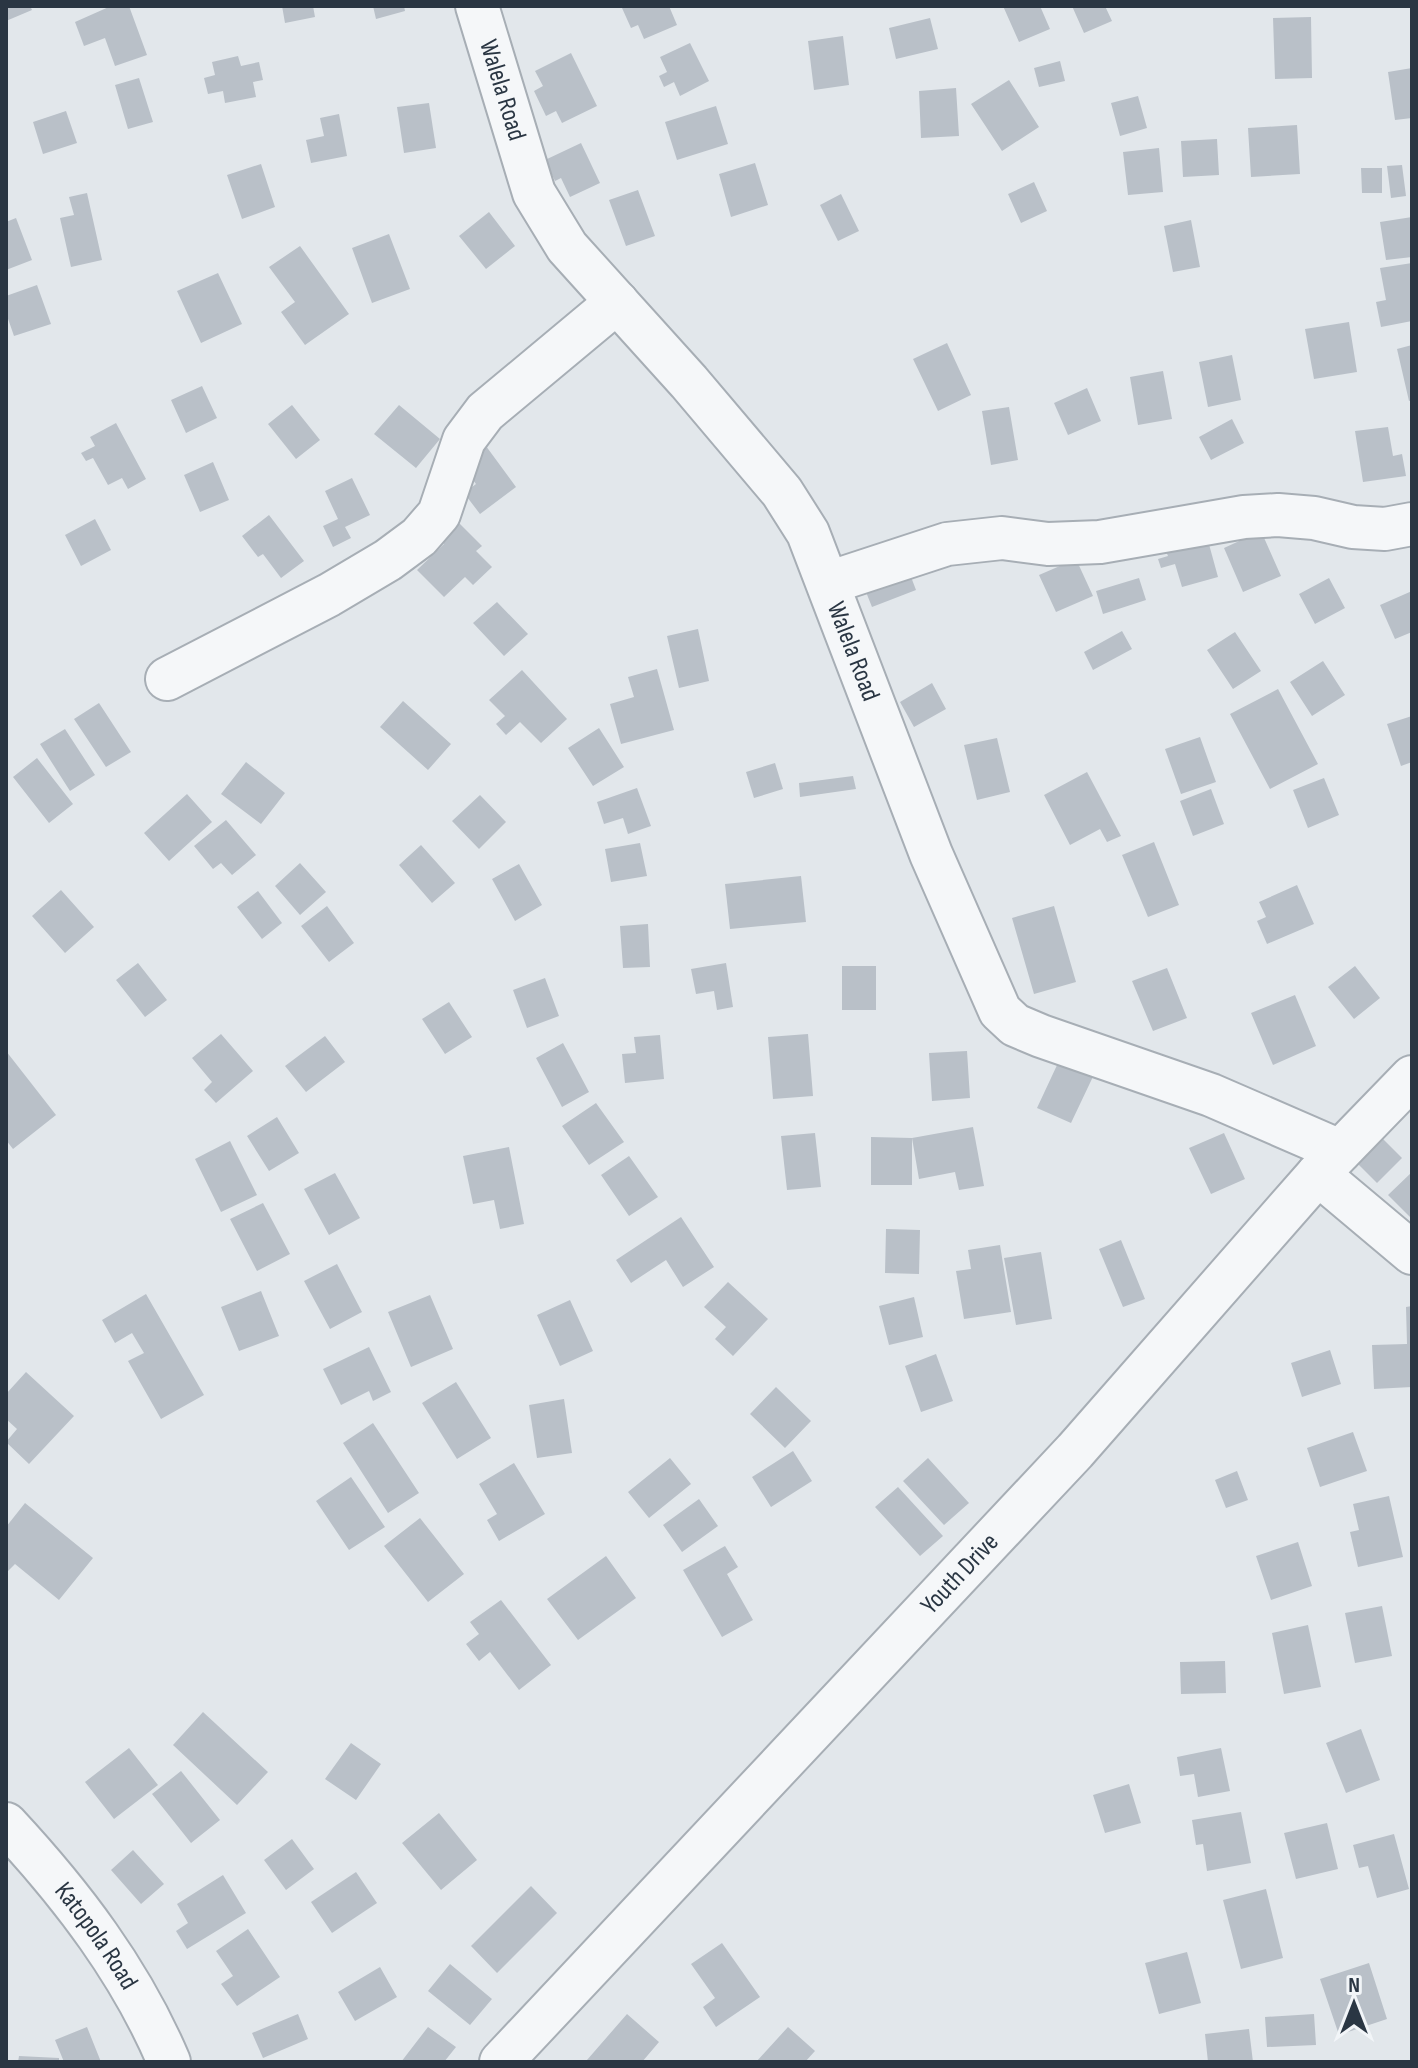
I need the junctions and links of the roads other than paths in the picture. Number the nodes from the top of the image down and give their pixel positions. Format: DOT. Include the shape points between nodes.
graph roads {
  1 [pos="477,6"];
  2 [pos="617,302"];
  3 [pos="1412,524"];
  4 [pos="828,583"];
  5 [pos="167,679"];
  6 [pos="1412,1077"];
  7 [pos="1329,1162"];
  8 [pos="1412,1253"];
  9 [pos="6,1824"];
  10 [pos="169,2062"];
  11 [pos="501,2062"];
  1 -- 2 [label="street, Walela Road" via="534,193 567,247"];
  2 -- 4 [label="street, Walela Road" via="782,492 808,533"];
  2 -- 5 [label="street" via="485,412 464,440 439,514 419,537 329,595"];
  3 -- 4 [label="street" via="1353,527 1278,515 1100,542 1048,544 1002,538 947,544"];
  4 -- 7 [label="street, Walela Road" via="931,854 1000,1011 1015,1025 1041,1036 1211,1095"];
  6 -- 7 [label="street, Youth Drive"];
  7 -- 8 [label="street, Walela Road"];
  7 -- 11 [label="street, Youth Drive" via="1075,1451"];
  9 -- 10 [label="street, Katopola Road" via="104,1943 151,2019"];
}
